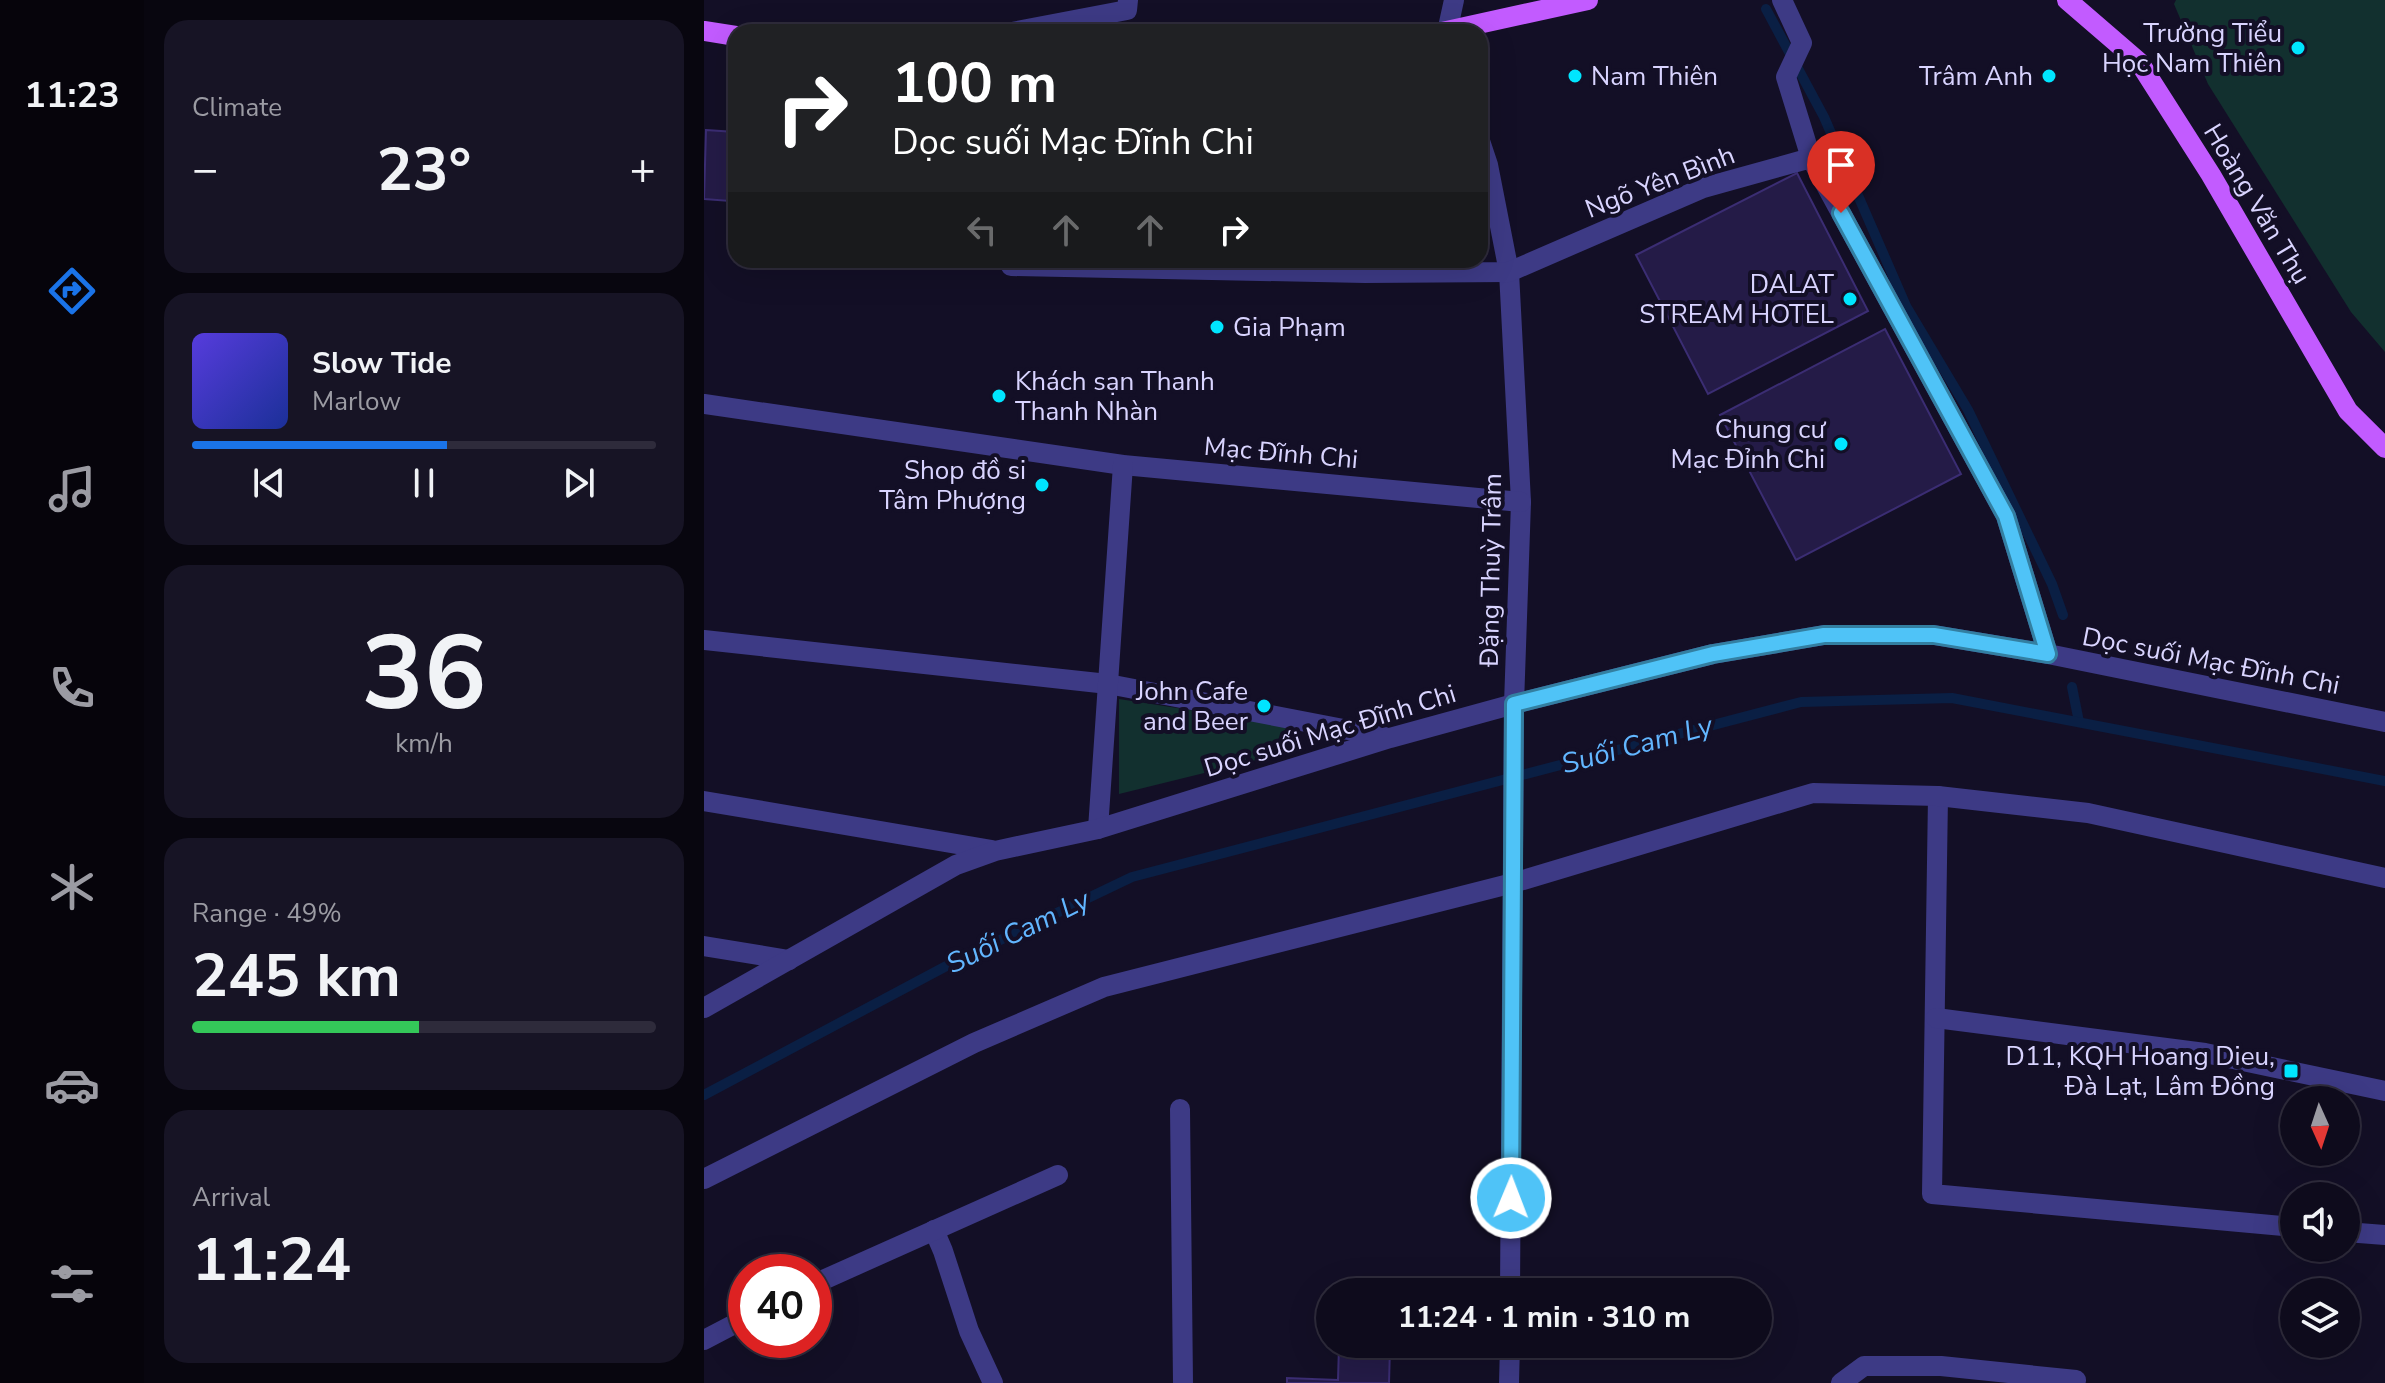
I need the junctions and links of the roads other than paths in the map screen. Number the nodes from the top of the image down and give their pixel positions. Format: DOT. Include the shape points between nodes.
graph roads {
  1 [pos="1128,0"];
  2 [pos="1454,0"];
  3 [pos="1588,0"];
  4 [pos="1782,0"];
  5 [pos="2067,0"];
  6 [pos="1054,24"];
  7 [pos="1447,24"];
  8 [pos="1481,24"];
  9 [pos="704,31"];
  10 [pos="728,35"];
  11 [pos="1811,158"];
  12 [pos="1488,165"];
  13 [pos="1112,268"];
  14 [pos="1509,272"];
  15 [pos="704,404"];
  16 [pos="2385,448"];
  17 [pos="1123,465"];
  18 [pos="1521,502"];
  19 [pos="704,640"];
  20 [pos="2048,654"];
  21 [pos="1108,684"];
  22 [pos="1514,704"];
  23 [pos="2385,722"];
  24 [pos="1390,738"];
  25 [pos="1938,796"];
  26 [pos="704,801"];
  27 [pos="1098,829"];
  28 [pos="995,851"];
  29 [pos="2385,878"];
  30 [pos="1513,883"];
  31 [pos="704,946"];
  32 [pos="789,960"];
  33 [pos="704,1008"];
  34 [pos="1936,1018"];
  35 [pos="2385,1091"];
  36 [pos="1180,1109"];
  37 [pos="1058,1175"];
  38 [pos="704,1179"];
  39 [pos="2280,1226"];
  40 [pos="934,1230"];
  41 [pos="2360,1233"];
  42 [pos="2385,1235"];
  43 [pos="832,1276"];
  44 [pos="1510,1278"];
  45 [pos="728,1327"];
  46 [pos="704,1340"];
  47 [pos="1510,1358"];
  48 [pos="2076,1380"];
  49 [pos="993,1383"];
  50 [pos="1183,1383"];
  51 [pos="1509,1383"];
  52 [pos="1841,1383"];
  1 -- 6 [label="street" via="1127,10"];
  2 -- 7 [label="street"];
  3 -- 8 [label="main road"];
  4 -- 11 [label="street" via="1802,43 1786,77"];
  5 -- 16 [label="main road, Hoàng Văn Thụ" via="2139,62 2348,411"];
  9 -- 10 [label="main road"];
  11 -- 14 [label="street, Ngõ Yên Bình" via="1703,188"];
  11 -- 20 [label="street" via="2006,516"];
  12 -- 14 [label="street, Đặng Thuỳ Trâm"];
  13 -- 14 [label="street"];
  14 -- 18 [label="street, Đặng Thuỳ Trâm"];
  15 -- 17 [label="street, Mạc Đĩnh Chi"];
  17 -- 18 [label="street, Mạc Đĩnh Chi"];
  17 -- 21 [label="street"];
  18 -- 22 [label="street, Đặng Thuỳ Trâm"];
  19 -- 21 [label="street"];
  20 -- 22 [label="street, Dọc suối Mạc Đĩnh Chi" via="1934,635 1824,635 1713,654"];
  20 -- 23 [label="street, Dọc suối Mạc Đĩnh Chi"];
  21 -- 24 [label="street"];
  21 -- 27 [label="street"];
  22 -- 24 [label="street, Dọc suối Mạc Đĩnh Chi"];
  22 -- 30 [label="street, Đặng Thuỳ Trâm"];
  24 -- 27 [label="street, Dọc suối Mạc Đĩnh Chi"];
  25 -- 29 [label="street" via="2088,813"];
  25 -- 30 [label="street" via="1813,793"];
  25 -- 34 [label="street"];
  26 -- 28 [label="street"];
  27 -- 28 [label="street, Dọc suối Mạc Đĩnh Chi"];
  28 -- 32 [label="street, Dọc suối Mạc Đĩnh Chi" via="956,865"];
  30 -- 38 [label="street" via="1104,987 974,1043"];
  30 -- 44 [label="street, Đặng Thuỳ Trâm"];
  31 -- 32 [label="street"];
  32 -- 33 [label="street, Dọc suối Mạc Đĩnh Chi"];
  34 -- 35 [label="street" via="2205,1053"];
  34 -- 39 [label="street" via="1932,1194"];
  36 -- 50 [label="street"];
  37 -- 40 [label="street"];
  40 -- 43 [label="street"];
  40 -- 49 [label="street"];
  41 -- 42 [label="street"];
  45 -- 46 [label="street"];
  47 -- 51 [label="street"];
  48 -- 52 [label="street" via="1941,1366 1864,1366"];
}
